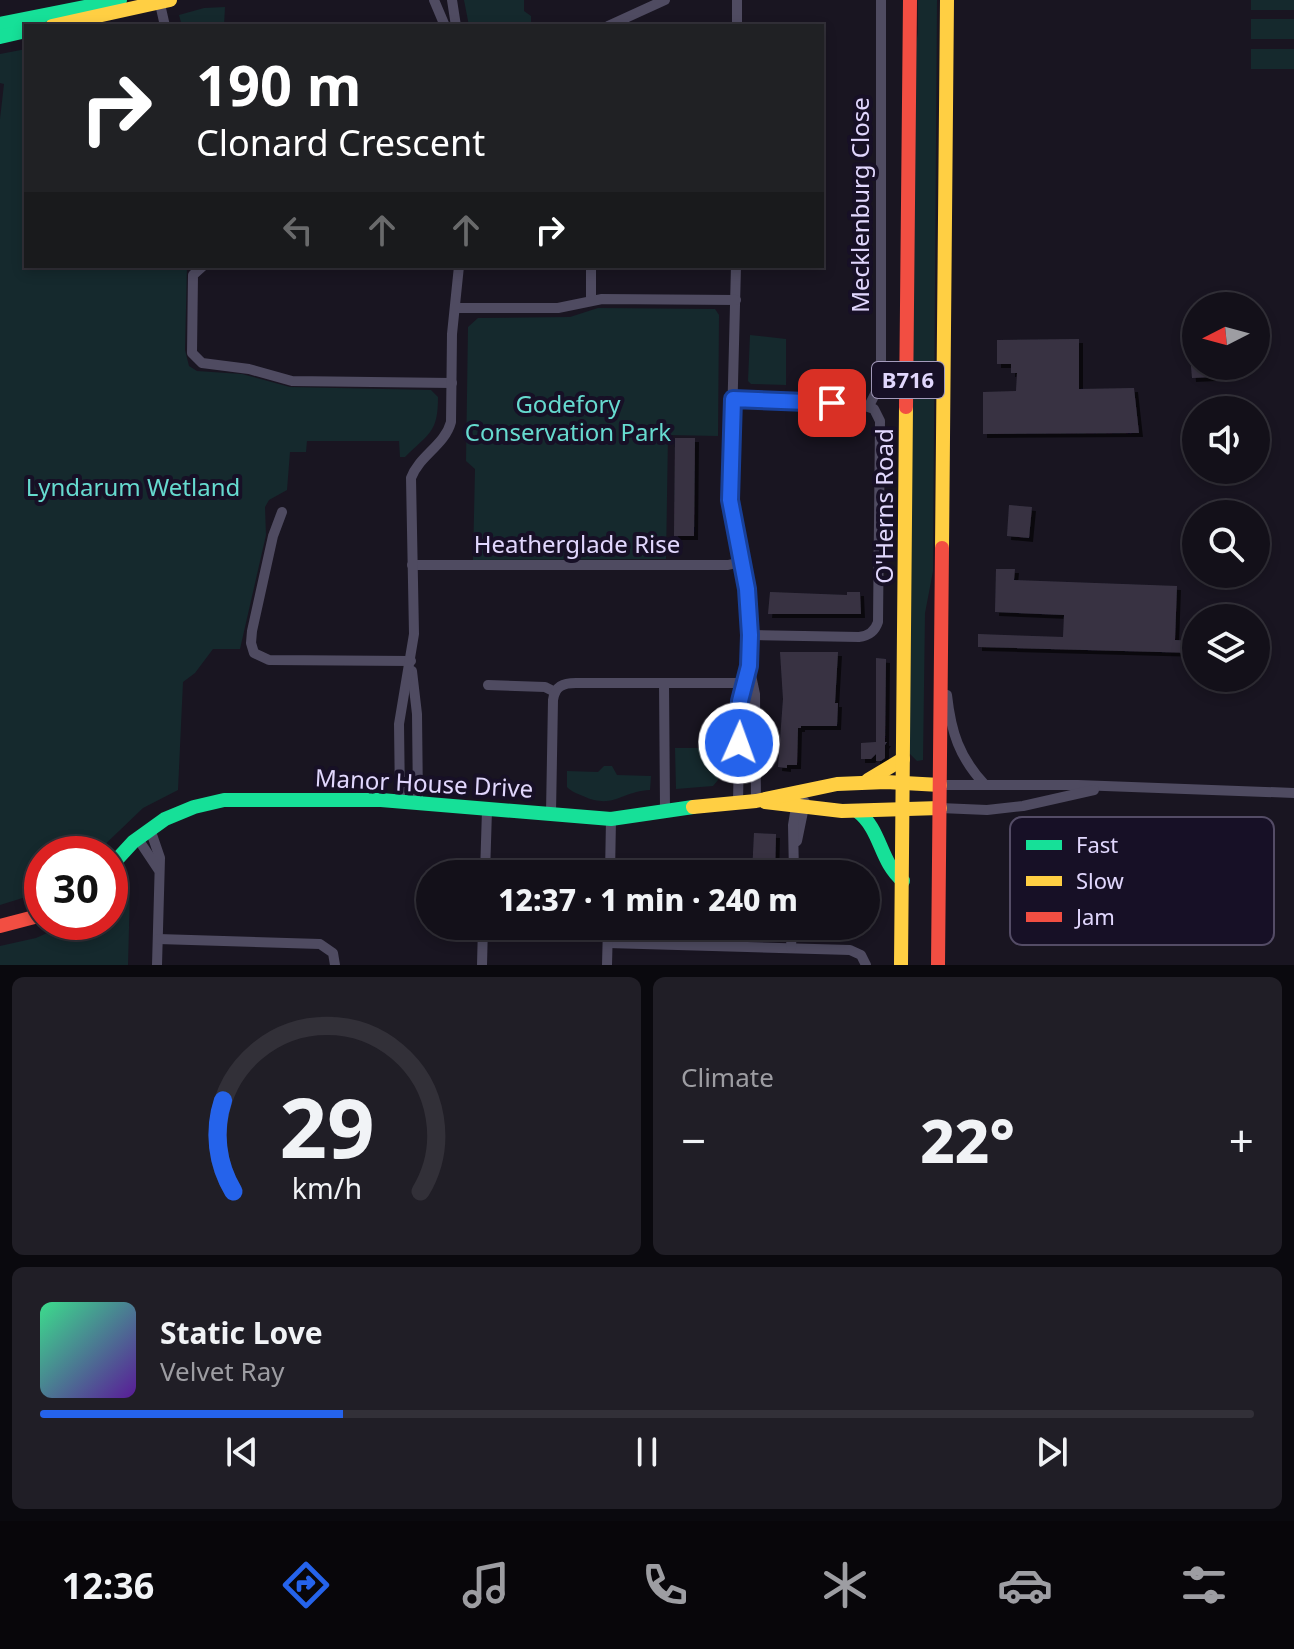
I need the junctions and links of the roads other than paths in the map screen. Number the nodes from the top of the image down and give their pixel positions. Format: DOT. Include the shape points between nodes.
graph roads {
  1 [pos="120,0"];
  2 [pos="434,0"];
  3 [pos="452,0"];
  4 [pos="665,0"];
  5 [pos="737,0"];
  6 [pos="881,0"];
  7 [pos="910,0"];
  8 [pos="947,0"];
  9 [pos="163,1"];
  10 [pos="66,11"];
  11 [pos="0,24"];
  12 [pos="165,24"];
  13 [pos="444,24"];
  14 [pos="456,24"];
  15 [pos="612,24"];
  16 [pos="737,24"];
  17 [pos="24,31"];
  18 [pos="0,37"];
  19 [pos="201,268"];
  20 [pos="459,268"];
  21 [pos="591,268"];
  22 [pos="736,268"];
  23 [pos="591,300"];
  24 [pos="736,300"];
  25 [pos="455,308"];
  26 [pos="452,383"];
  27 [pos="733,399"];
  28 [pos="869,406"];
  29 [pos="282,512"];
  30 [pos="741,562"];
  31 [pos="412,565"];
  32 [pos="750,635"];
  33 [pos="942,645"];
  34 [pos="411,661"];
  35 [pos="664,683"];
  36 [pos="488,685"];
  37 [pos="748,685"];
  38 [pos="555,692"];
  39 [pos="903,759"];
  40 [pos="864,782"];
  41 [pos="903,783"];
  42 [pos="940,785"];
  43 [pos="985,785"];
  44 [pos="1116,787"];
  45 [pos="1294,793"];
  46 [pos="400,801"];
  47 [pos="756,801"];
  48 [pos="800,801"];
  49 [pos="738,802"];
  50 [pos="418,803"];
  51 [pos="940,808"];
  52 [pos="665,809"];
  53 [pos="903,809"];
  54 [pos="487,810"];
  55 [pos="857,811"];
  56 [pos="551,813"];
  57 [pos="611,819"];
  58 [pos="144,834"];
  59 [pos="128,850"];
  60 [pos="485,860"];
  61 [pos="610,860"];
  62 [pos="795,860"];
  63 [pos="903,881"];
  64 [pos="24,920"];
  65 [pos="0,926"];
  66 [pos="158,939"];
  67 [pos="483,940"];
  68 [pos="791,940"];
  69 [pos="608,943"];
  70 [pos="791,948"];
  71 [pos="157,965"];
  72 [pos="335,965"];
  73 [pos="482,965"];
  74 [pos="607,965"];
  75 [pos="866,965"];
  76 [pos="901,965"];
  77 [pos="938,965"];
  1 -- 10 [label="main road"];
  2 -- 13 [label="street"];
  3 -- 14 [label="street"];
  4 -- 15 [label="street"];
  5 -- 16 [label="street"];
  6 -- 28 [label="street, Mecklenburg Close" via="881,382"];
  7 -- 39 [label="main road, O'Herns Road / B716"];
  8 -- 33 [label="main road, B716"];
  9 -- 10 [label="main road"];
  9 -- 12 [label="street"];
  10 -- 11 [label="main road"];
  17 -- 18 [label="main road"];
  19 -- 26 [label="street" via="193,275 192,353 202,363 292,381"];
  20 -- 25 [label="street"];
  21 -- 23 [label="street"];
  22 -- 24 [label="street"];
  23 -- 24 [label="street"];
  23 -- 25 [label="street" via="558,308"];
  24 -- 27 [label="street"];
  25 -- 26 [label="street"];
  26 -- 31 [label="street" via="450,429 411,478"];
  27 -- 28 [label="street"];
  27 -- 30 [label="street" via="730,500"];
  28 -- 32 [label="street" via="877,412 880,427 875,629 859,637"];
  29 -- 34 [label="street" via="252,631 254,653 269,660"];
  30 -- 31 [label="street, Heatherglade Rise"];
  30 -- 32 [label="street"];
  31 -- 34 [label="street"];
  32 -- 37 [label="street"];
  33 -- 42 [label="main road, B716"];
  33 -- 43 [label="street" via="951,727 965,760"];
  34 -- 46 [label="street" via="399,724"];
  34 -- 50 [label="street"];
  35 -- 37 [label="street"];
  35 -- 38 [label="street" via="570,683"];
  35 -- 52 [label="street"];
  36 -- 38 [label="street"];
  37 -- 47 [label="street"];
  37 -- 49 [label="street" via="740,701"];
  38 -- 56 [label="street"];
  39 -- 40 [label="main road"];
  39 -- 41 [label="main road, O'Herns Road / B716"];
  40 -- 41 [label="main road, Manor House Drive"];
  40 -- 48 [label="main road, Manor House Drive" via="837,784"];
  41 -- 42 [label="main road, Manor House Drive"];
  41 -- 53 [label="main road, O'Herns Road / B716"];
  42 -- 43 [label="street"];
  42 -- 51 [label="main road, B716"];
  43 -- 44 [label="street"];
  44 -- 45 [label="street"];
  44 -- 51 [label="street" via="1023,806"];
  46 -- 50 [label="main road, Manor House Drive"];
  46 -- 58 [label="main road, Manor House Drive" via="224,800 179,812"];
  47 -- 48 [label="main road, Manor House Drive"];
  47 -- 49 [label="main road, Manor House Drive"];
  48 -- 55 [label="main road, Manor House Drive"];
  48 -- 62 [label="street"];
  49 -- 52 [label="main road, Manor House Drive"];
  50 -- 54 [label="main road, Manor House Drive"];
  51 -- 53 [label="main road, Manor House Drive"];
  51 -- 77 [label="main road, B716"];
  52 -- 57 [label="main road, Manor House Drive"];
  53 -- 55 [label="main road, Manor House Drive"];
  53 -- 63 [label="main road, O'Herns Road / B716"];
  54 -- 56 [label="main road, Manor House Drive"];
  54 -- 60 [label="street"];
  55 -- 63 [label="main road" via="868,818 889,868"];
  56 -- 57 [label="main road, Manor House Drive"];
  57 -- 61 [label="street"];
  58 -- 59 [label="main road, Manor House Drive"];
  58 -- 66 [label="street" via="160,874"];
  63 -- 76 [label="main road, O'Herns Road / B716"];
  64 -- 65 [label="main road"];
  66 -- 71 [label="street"];
  66 -- 72 [label="street" via="320,944 333,953"];
  67 -- 73 [label="street"];
  68 -- 70 [label="street"];
  69 -- 70 [label="street"];
  69 -- 74 [label="street"];
  70 -- 75 [label="street" via="850,950"];
}
